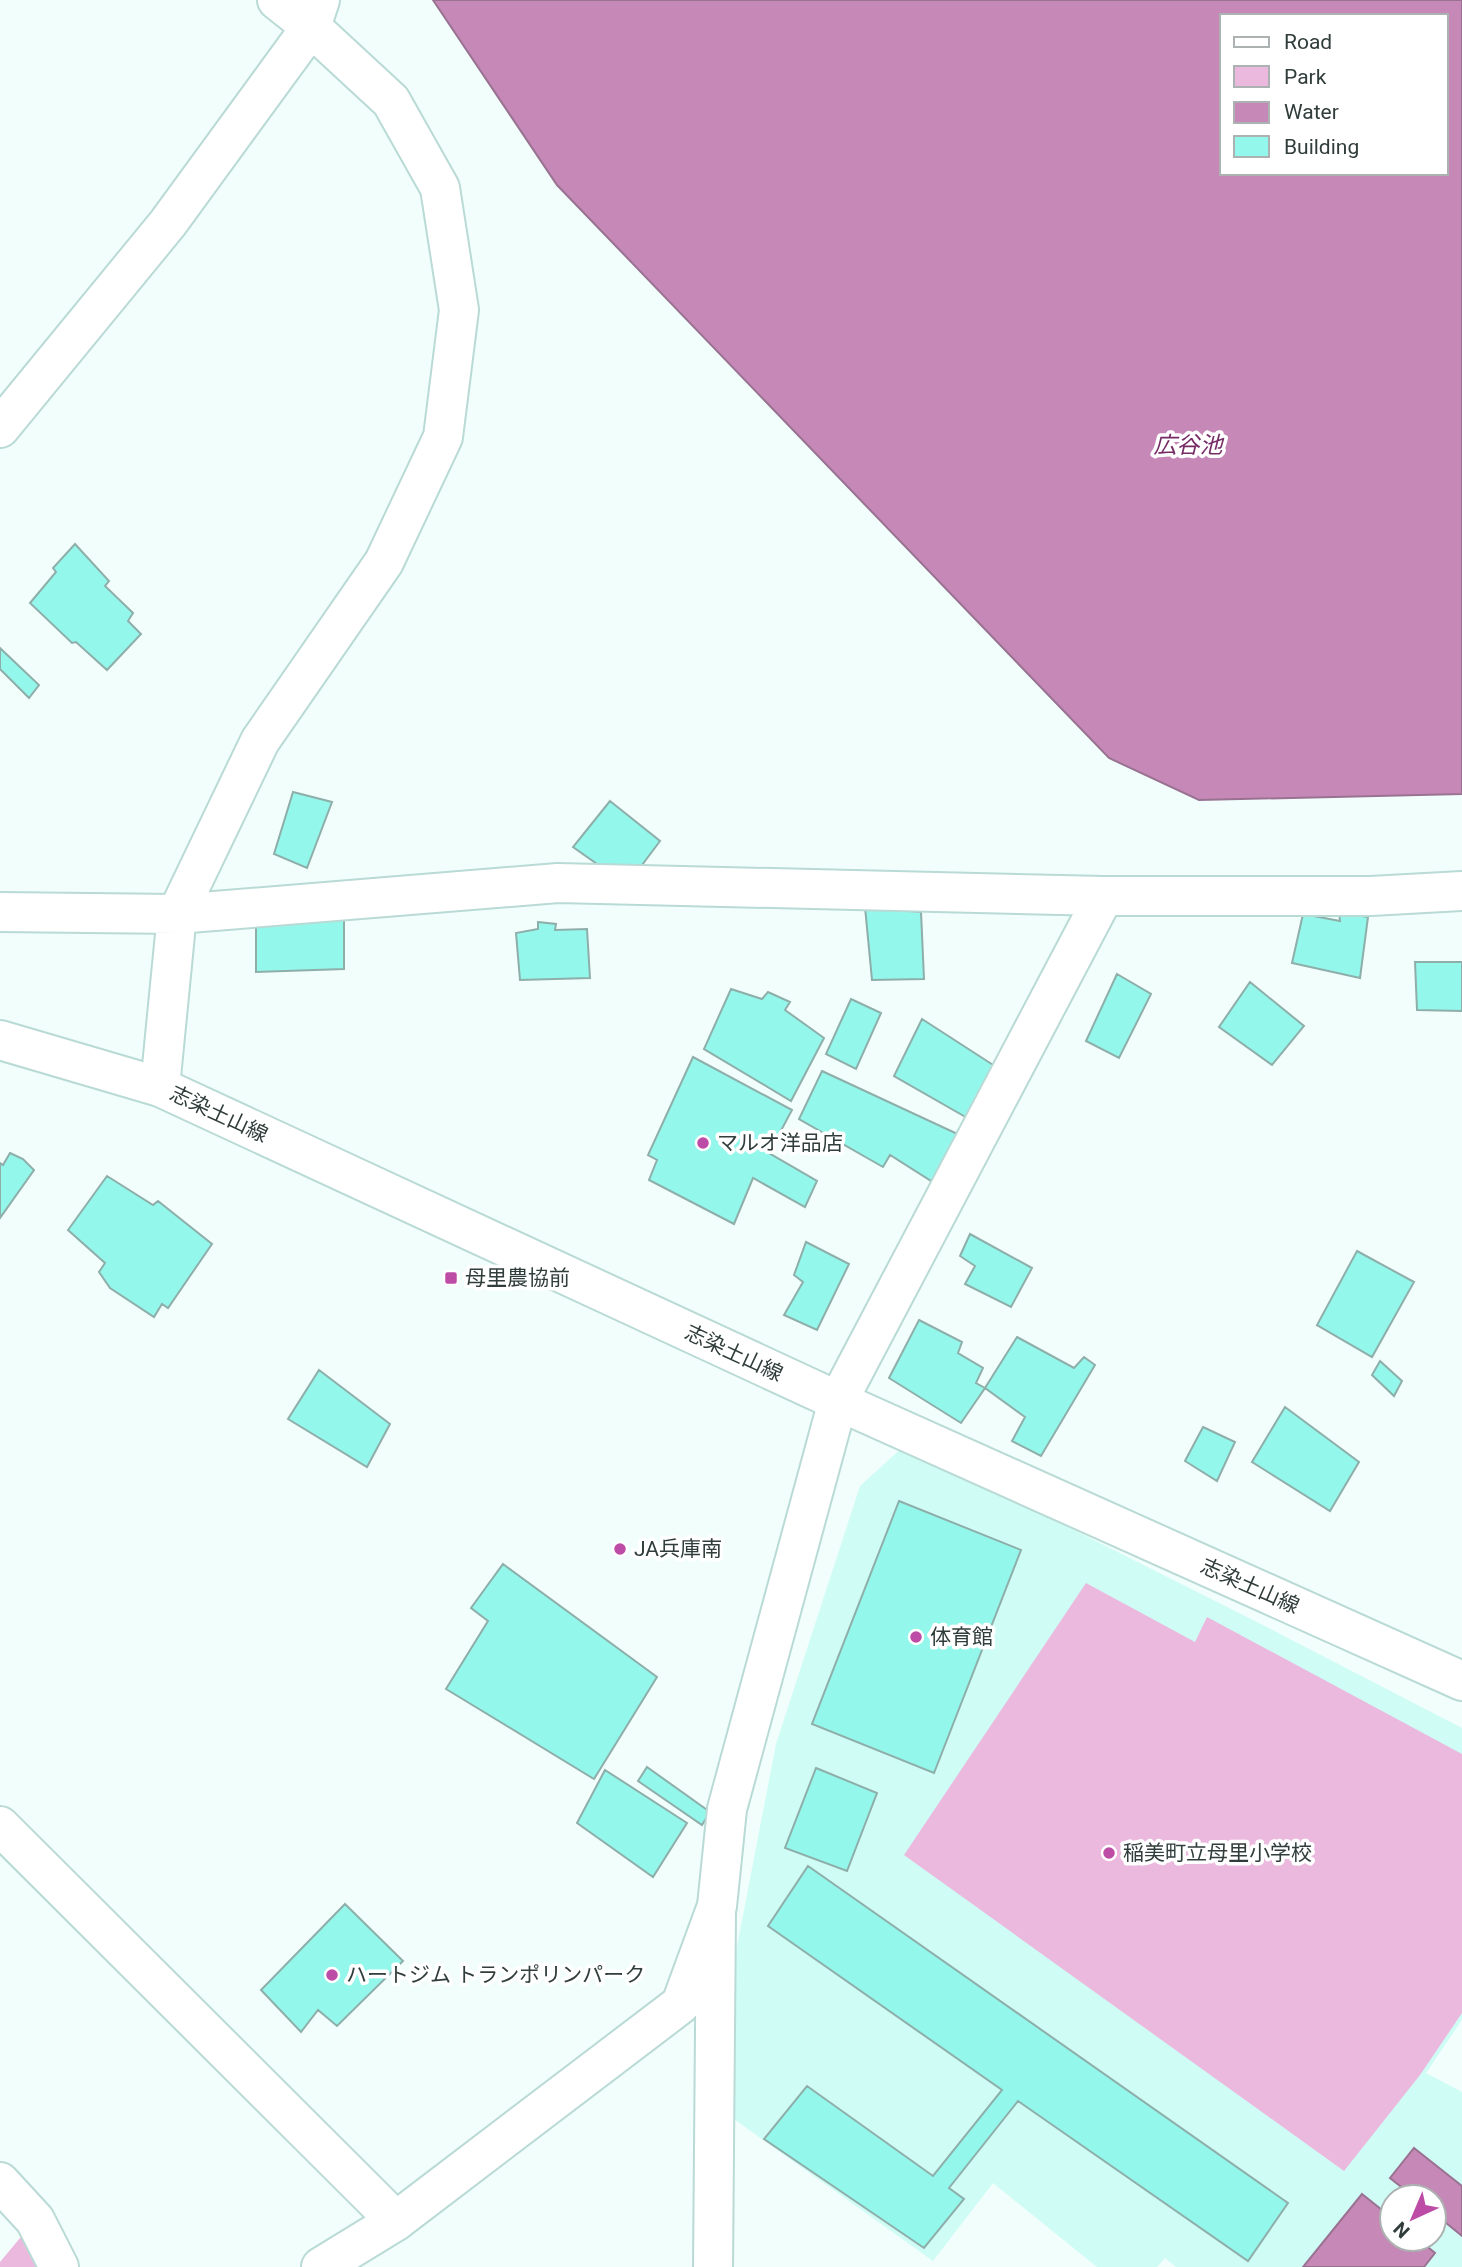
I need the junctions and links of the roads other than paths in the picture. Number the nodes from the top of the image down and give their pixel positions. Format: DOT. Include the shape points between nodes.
graph roads {
  1 [pos="277,0"];
  2 [pos="316,14"];
  3 [pos="5,411"];
  4 [pos="1462,891"];
  5 [pos="1104,896"];
  6 [pos="0,912"];
  7 [pos="177,914"];
  8 [pos="0,1040"];
  9 [pos="160,1087"];
  10 [pos="838,1401"];
  11 [pos="1462,1681"];
  12 [pos="0,1826"];
  13 [pos="716,1906"];
  14 [pos="0,2182"];
  15 [pos="396,2221"];
  16 [pos="59,2267"];
  17 [pos="321,2267"];
  18 [pos="713,2267"];
  1 -- 2 [label="street"];
  2 -- 3 [label="street" via="168,223"];
  2 -- 7 [label="street" via="391,101 440,188 459,310 443,437 384,562 260,741"];
  4 -- 5 [label="street" via="1371,896"];
  5 -- 7 [label="street" via="558,883"];
  5 -- 10 [label="street"];
  6 -- 7 [label="street"];
  7 -- 9 [label="street"];
  8 -- 9 [label="street, 志染土山線"];
  9 -- 10 [label="street, 志染土山線"];
  10 -- 11 [label="street, 志染土山線"];
  10 -- 13 [label="street" via="727,1809"];
  12 -- 15 [label="street"];
  13 -- 15 [label="street" via="681,2004"];
  13 -- 18 [label="street"];
  14 -- 16 [label="street" via="35,2220"];
  15 -- 17 [label="street"];
}
